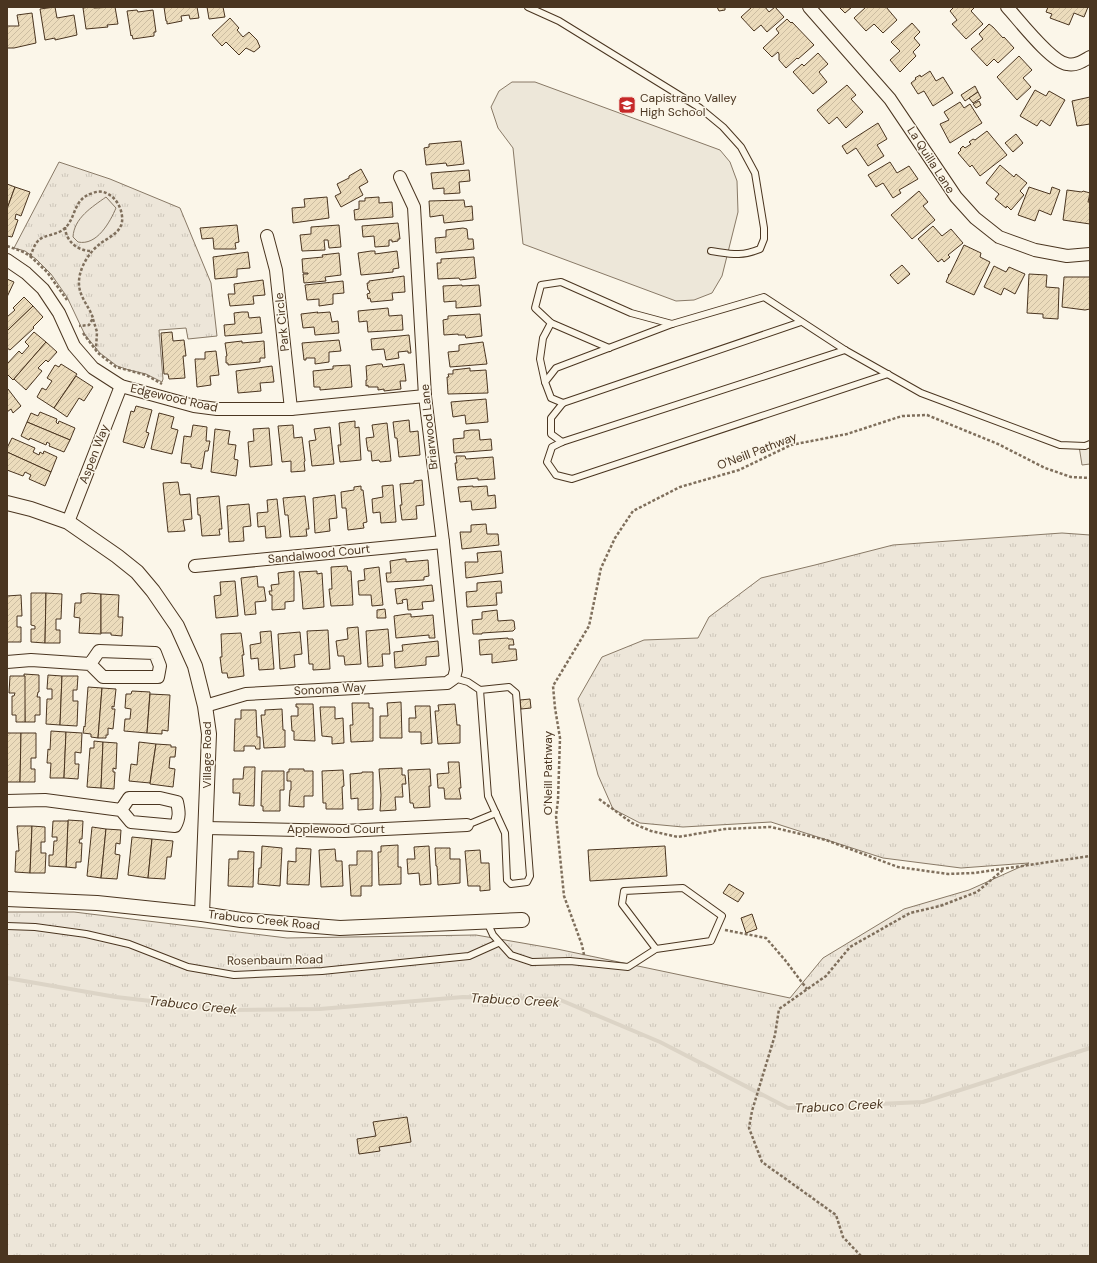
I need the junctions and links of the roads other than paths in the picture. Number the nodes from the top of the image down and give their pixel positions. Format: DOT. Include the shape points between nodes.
graph roads {
  1 [pos="528,7"];
  2 [pos="808,7"];
  3 [pos="1007,7"];
  4 [pos="1090,57"];
  5 [pos="400,177"];
  6 [pos="267,236"];
  7 [pos="711,251"];
  8 [pos="1090,254"];
  9 [pos="7,260"];
  10 [pos="801,322"];
  11 [pos="552,324"];
  12 [pos="672,324"];
  13 [pos="609,348"];
  14 [pos="845,350"];
  15 [pos="888,374"];
  16 [pos="545,382"];
  17 [pos="121,386"];
  18 [pos="425,396"];
  19 [pos="563,403"];
  20 [pos="291,409"];
  21 [pos="562,442"];
  22 [pos="1090,444"];
  23 [pos="7,503"];
  24 [pos="68,522"];
  25 [pos="443,542"];
  26 [pos="195,566"];
  27 [pos="7,662"];
  28 [pos="90,664"];
  29 [pos="454,678"];
  30 [pos="480,690"];
  31 [pos="206,706"];
  32 [pos="7,801"];
  33 [pos="121,810"];
  34 [pos="496,813"];
  35 [pos="467,825"];
  36 [pos="205,828"];
  37 [pos="7,899"];
  38 [pos="202,914"];
  39 [pos="522,920"];
  40 [pos="487,922"];
  41 [pos="7,926"];
  42 [pos="498,942"];
  43 [pos="656,949"];
  1 -- 7 [label="lane" via="559,21 700,108 723,127 741,147 755,173 764,240 760,249 748,254"];
  2 -- 8 [label="street, La Quilla Lane" via="890,98 956,198 975,218 999,238 1035,250 1068,256"];
  3 -- 4 [label="street" via="1051,56 1066,64 1077,64"];
  5 -- 18 [label="street, Briarwood Lane" via="414,207"];
  6 -- 20 [label="street, Park Circle" via="276,270"];
  9 -- 17 [label="street, Edgewood Road" via="26,272 43,289 59,313 74,346 93,368"];
  10 -- 12 [label="lane" via="764,297"];
  10 -- 14 [label="lane"];
  10 -- 19 [label="lane"];
  11 -- 12 [label="lane" via="536,308 537,300 541,284 561,282 632,314"];
  11 -- 13 [label="lane"];
  11 -- 16 [label="lane" via="543,338 540,359"];
  12 -- 13 [label="lane"];
  13 -- 16 [label="lane" via="556,368"];
  14 -- 15 [label="lane"];
  14 -- 21 [label="lane"];
  15 -- 21 [label="lane" via="572,480 556,475 546,462 552,447"];
  15 -- 22 [label="lane" via="921,393 1060,445"];
  16 -- 19 [label="lane" via="551,398"];
  17 -- 20 [label="street, Edgewood Road" via="194,406 216,409"];
  17 -- 24 [label="street, Aspen Way"];
  18 -- 20 [label="street, Edgewood Road"];
  18 -- 25 [label="street, Briarwood Lane"];
  19 -- 21 [label="lane" via="551,418 551,434"];
  23 -- 24 [label="street, Village Road"];
  24 -- 31 [label="street, Village Road" via="117,556 153,591 176,626 195,666"];
  25 -- 26 [label="street, Sandalwood Court"];
  25 -- 29 [label="street, Briarwood Lane" via="456,670"];
  27 -- 28 [label="street" via="31,660"];
  28 -- 28 [label="street" via="98,652 139,652 155,653 160,666 158,677 103,677"];
  29 -- 30 [label="lane" via="468,682"];
  29 -- 31 [label="street, Sonoma Way" via="447,683 246,694"];
  30 -- 34 [label="lane" via="488,796"];
  30 -- 34 [label="lane" via="509,687 516,693 530,876 527,882 511,884 508,880 505,833"];
  31 -- 36 [label="street, Village Road" via="209,734"];
  32 -- 33 [label="street" via="46,800"];
  34 -- 35 [label="lane"];
  35 -- 36 [label="street, Applewood Court" via="344,831"];
  36 -- 38 [label="street, Village Road"];
  37 -- 38 [label="street, Trabuco Creek Road" via="97,903"];
  38 -- 40 [label="street, Trabuco Creek Road" via="241,920 340,928"];
  39 -- 40 [label="street, Trabuco Creek Road"];
  40 -- 42 [label="lane"];
  41 -- 42 [label="lane, Rosenbaum Road" via="86,934 129,944 188,967 234,974 322,971 469,956"];
  42 -- 43 [label="lane" via="510,955 532,962 570,961 628,967"];
  43 -- 43 [label="lane" via="622,904 624,891 683,888 722,916 711,941"];
}
